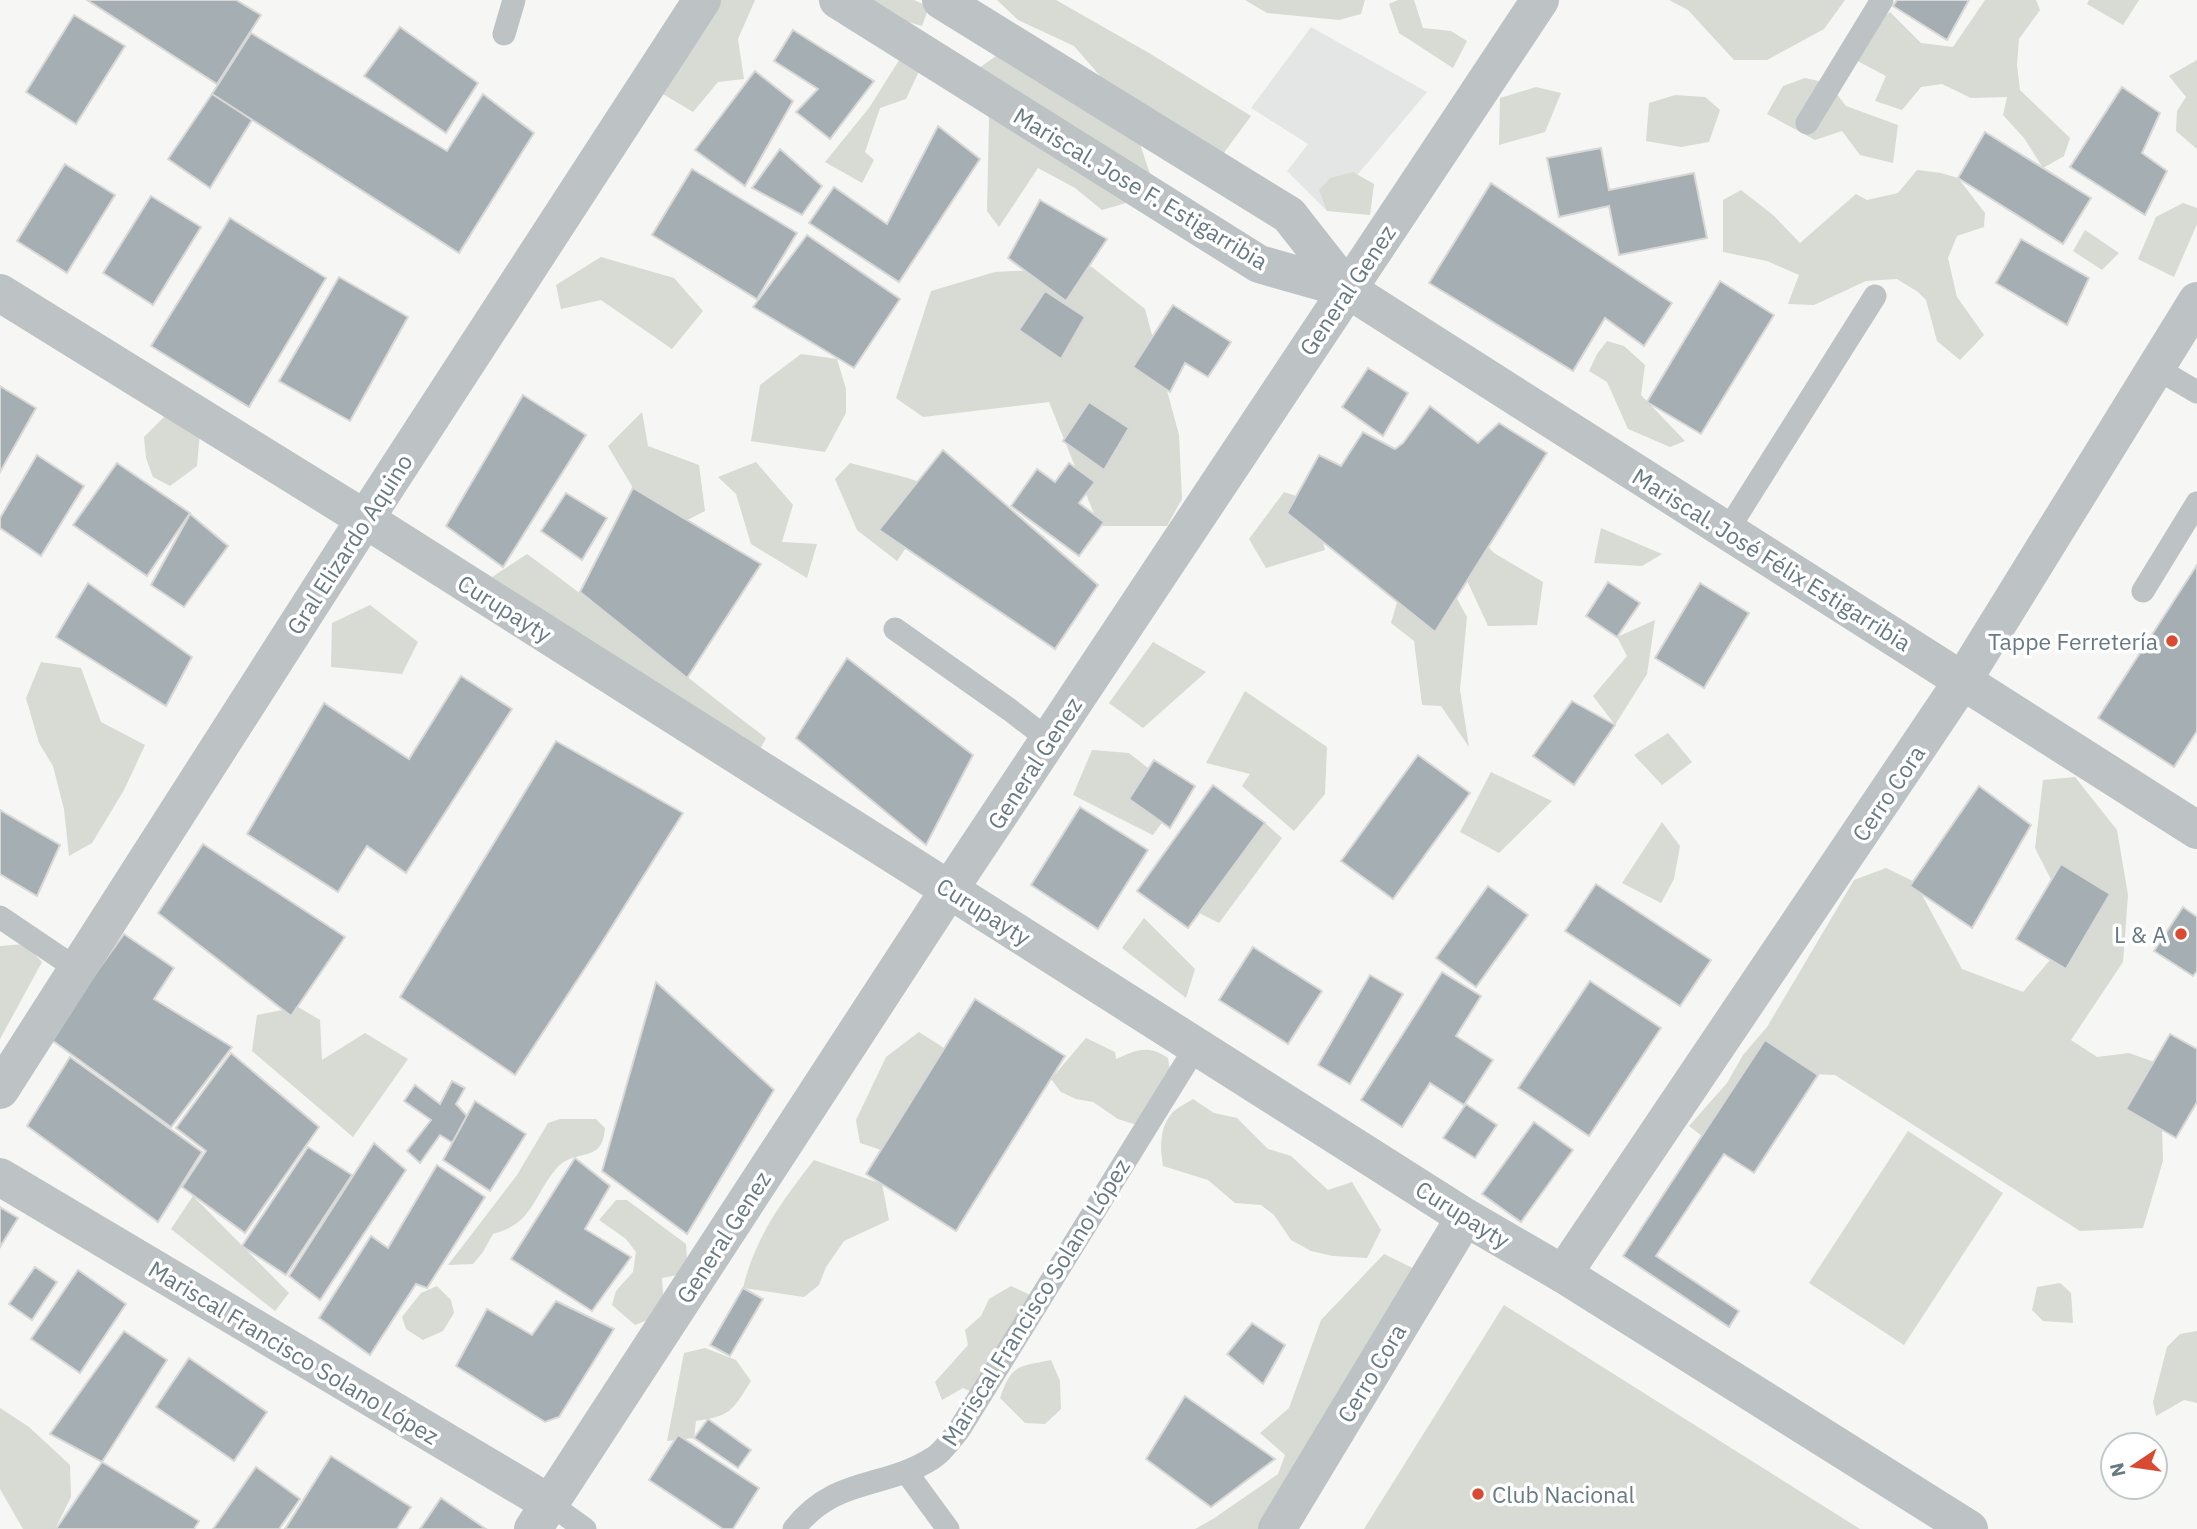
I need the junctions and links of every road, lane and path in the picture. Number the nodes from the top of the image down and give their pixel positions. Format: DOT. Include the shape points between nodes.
graph roads {
  1 [pos="514,0"];
  2 [pos="702,0"];
  3 [pos="838,0"];
  4 [pos="942,0"];
  5 [pos="1540,0"];
  6 [pos="1882,0"];
  7 [pos="504,34"];
  8 [pos="1807,123"];
  9 [pos="1347,289"];
  10 [pos="0,293"];
  11 [pos="1875,296"];
  12 [pos="2197,301"];
  13 [pos="2156,368"];
  14 [pos="2197,392"];
  15 [pos="2197,503"];
  16 [pos="365,519"];
  17 [pos="1727,531"];
  18 [pos="2143,591"];
  19 [pos="895,629"];
  20 [pos="1963,680"];
  21 [pos="1049,740"];
  22 [pos="2197,830"];
  23 [pos="950,890"];
  24 [pos="0,917"];
  25 [pos="78,969"];
  26 [pos="1197,1045"];
  27 [pos="0,1090"];
  28 [pos="0,1177"];
  29 [pos="1465,1217"];
  30 [pos="1563,1274"];
  31 [pos="907,1472"];
  32 [pos="541,1516"];
  33 [pos="585,1529"];
  34 [pos="794,1529"];
  35 [pos="948,1529"];
  36 [pos="1278,1529"];
  37 [pos="1969,1529"];
  1 -- 7 [label="lane"];
  2 -- 16 [label="street, Gral Elizardo Aquino"];
  3 -- 9 [label="street, Mariscal. Jose F. Estigarribia" via="1259,264"];
  4 -- 9 [label="street" via="1289,215"];
  5 -- 9 [label="street, General Genez"];
  6 -- 8 [label="lane"];
  9 -- 17 [label="street, Mariscal. José Félix Estigarribia"];
  9 -- 21 [label="street, General Genez"];
  10 -- 16 [label="street, Curupayty"];
  11 -- 17 [label="lane"];
  12 -- 13 [label="street, Cerro Cora"];
  13 -- 14 [label="lane"];
  13 -- 20 [label="street, Cerro Cora"];
  15 -- 18 [label="lane"];
  16 -- 23 [label="street, Curupayty"];
  16 -- 25 [label="street, Gral Elizardo Aquino"];
  17 -- 20 [label="street, Mariscal. José Félix Estigarribia"];
  19 -- 21 [label="lane"];
  20 -- 22 [label="street, Mariscal. José Félix Estigarribia"];
  20 -- 30 [label="street, Cerro Cora"];
  21 -- 23 [label="street, General Genez"];
  23 -- 26 [label="street, Curupayty"];
  23 -- 32 [label="street, General Genez"];
  24 -- 25 [label="lane"];
  25 -- 27 [label="street, Gral Elizardo Aquino"];
  26 -- 29 [label="street, Curupayty"];
  26 -- 31 [label="lane, Mariscal Francisco Solano López" via="959,1430 936,1457"];
  28 -- 32 [label="street, Mariscal Francisco Solano López"];
  29 -- 30 [label="street, Curupayty"];
  29 -- 36 [label="street, Cerro Cora"];
  30 -- 37 [label="street, Curupayty"];
  31 -- 34 [label="lane, Mariscal Francisco Solano López" via="828,1497"];
  31 -- 35 [label="lane"];
  32 -- 33 [label="lane, Mariscal Francisco Solano López"];
}
